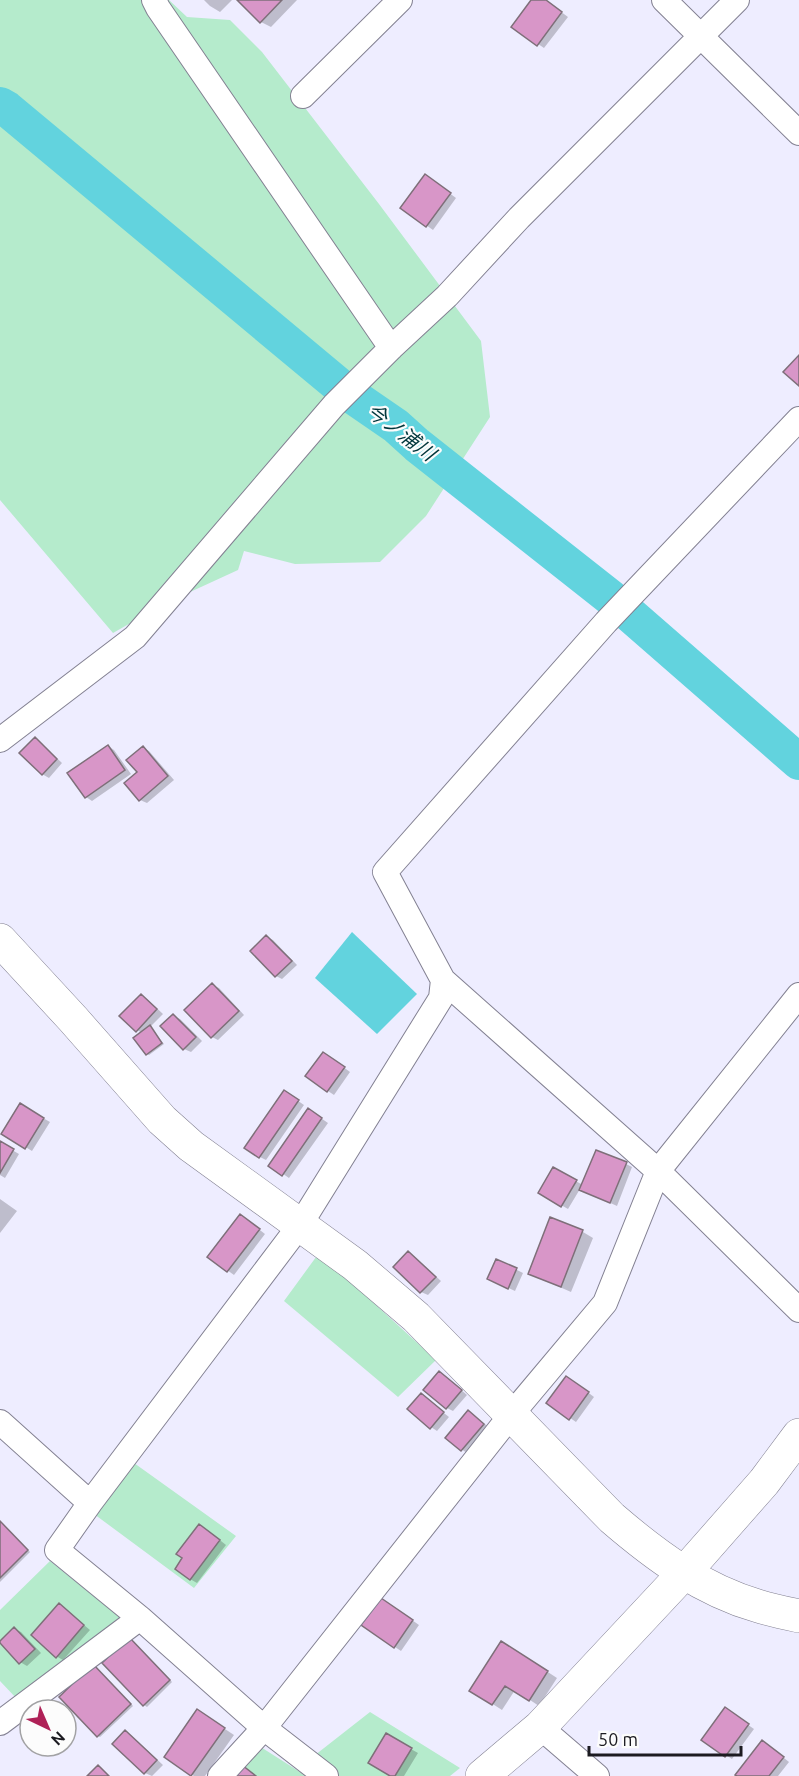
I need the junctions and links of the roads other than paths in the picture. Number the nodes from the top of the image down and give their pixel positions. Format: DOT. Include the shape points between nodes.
graph roads {
  1 [pos="154,0"];
  2 [pos="400,0"];
  3 [pos="664,0"];
  4 [pos="737,0"];
  5 [pos="700,36"];
  6 [pos="303,96"];
  7 [pos="799,133"];
  8 [pos="391,348"];
  9 [pos="799,419"];
  10 [pos="0,740"];
  11 [pos="0,940"];
  12 [pos="443,980"];
  13 [pos="799,995"];
  14 [pos="658,1171"];
  15 [pos="300,1225"];
  16 [pos="799,1310"];
  17 [pos="511,1415"];
  18 [pos="0,1422"];
  19 [pos="799,1435"];
  20 [pos="90,1503"];
  21 [pos="684,1573"];
  22 [pos="799,1616"];
  23 [pos="140,1618"];
  24 [pos="0,1723"];
  25 [pos="540,1727"];
  26 [pos="264,1728"];
  27 [pos="220,1776"];
  28 [pos="326,1776"];
  29 [pos="482,1776"];
  30 [pos="597,1776"];
  1 -- 8 [label="street"];
  2 -- 6 [label="street"];
  3 -- 5 [label="street"];
  4 -- 5 [label="street"];
  5 -- 7 [label="street"];
  5 -- 8 [label="street" via="447,296"];
  8 -- 10 [label="street" via="334,405 135,637"];
  9 -- 12 [label="street" via="606,622 385,872"];
  11 -- 15 [label="street" via="162,1120 191,1146"];
  12 -- 14 [label="street"];
  12 -- 15 [label="street" via="441,998"];
  13 -- 14 [label="street"];
  14 -- 16 [label="street"];
  14 -- 17 [label="street" via="605,1303"];
  15 -- 17 [label="street" via="416,1317"];
  15 -- 20 [label="street"];
  17 -- 21 [label="street" via="612,1518"];
  17 -- 26 [label="street"];
  18 -- 20 [label="street"];
  19 -- 21 [label="street" via="764,1482"];
  20 -- 23 [label="street" via="57,1550"];
  21 -- 22 [label="street" via="757,1606"];
  21 -- 25 [label="street"];
  23 -- 24 [label="street"];
  23 -- 26 [label="street"];
  25 -- 29 [label="street"];
  25 -- 30 [label="street"];
  26 -- 27 [label="street"];
  26 -- 28 [label="street"];
}
